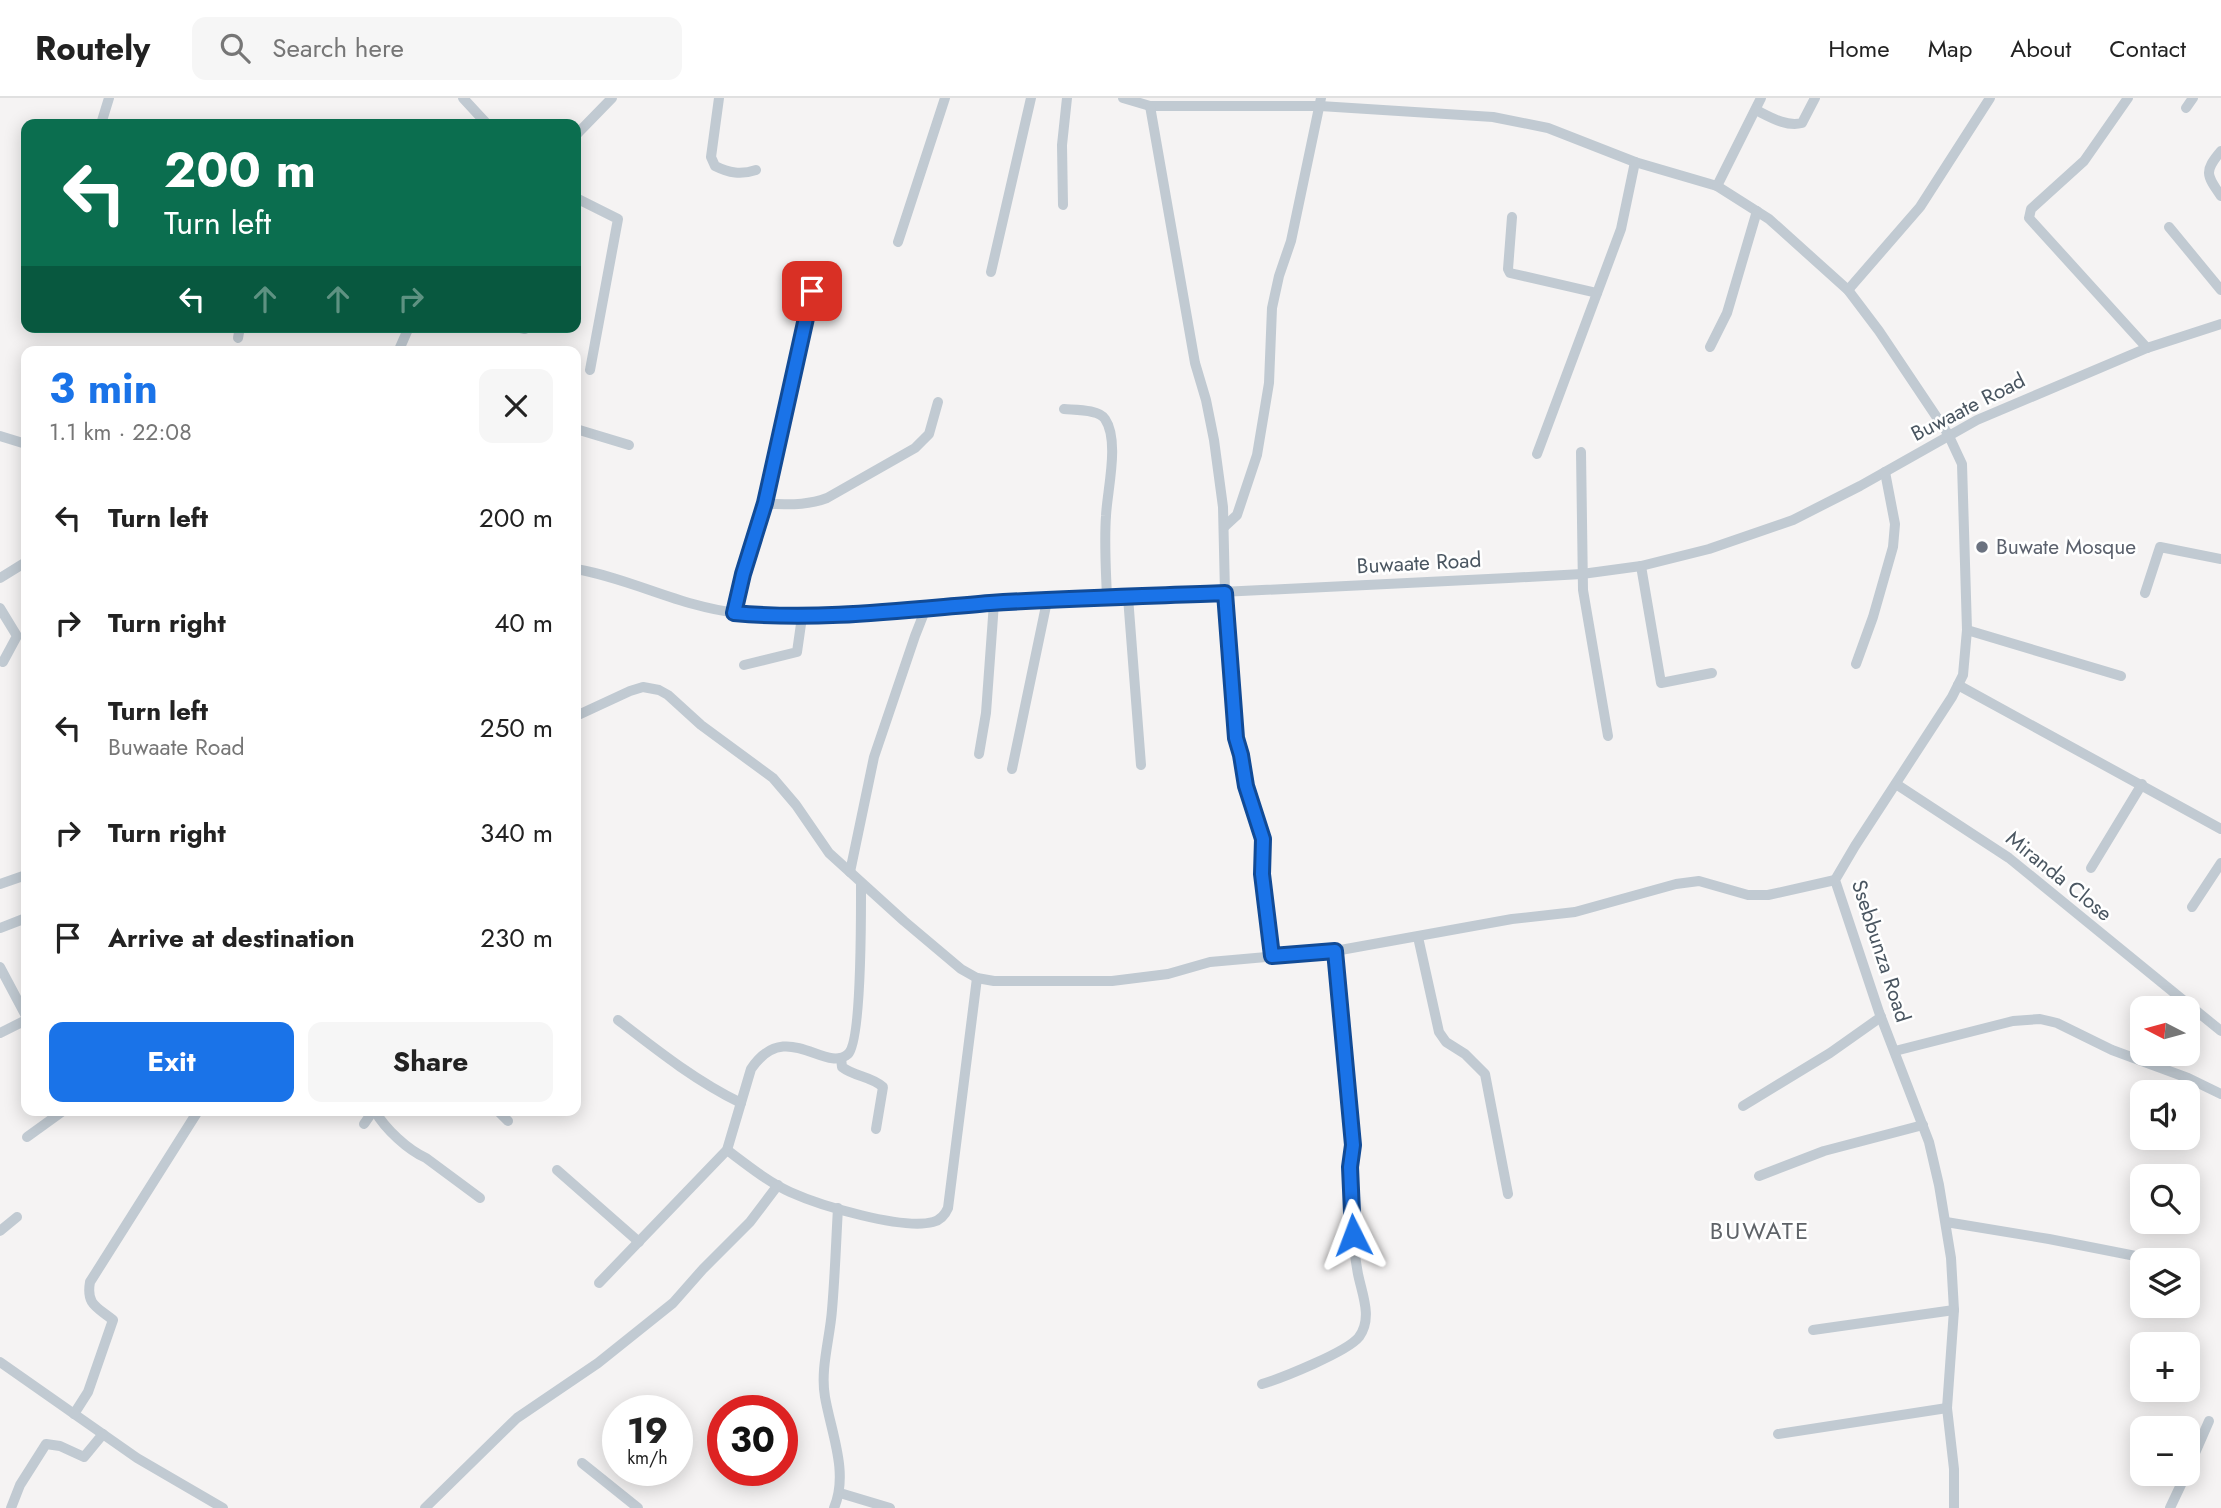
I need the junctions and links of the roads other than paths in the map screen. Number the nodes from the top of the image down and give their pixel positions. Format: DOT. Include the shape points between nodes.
graph roads {
  1 [pos="108,98"];
  2 [pos="463,98"];
  3 [pos="612,98"];
  4 [pos="719,98"];
  5 [pos="945,98"];
  6 [pos="1031,98"];
  7 [pos="1067,98"];
  8 [pos="1123,98"];
  9 [pos="1761,98"];
  10 [pos="1815,98"];
  11 [pos="1990,98"];
  12 [pos="2128,98"];
  13 [pos="2193,98"];
  14 [pos="1214,102"];
  15 [pos="1321,102"];
  16 [pos="1150,106"];
  17 [pos="2186,108"];
  18 [pos="1756,110"];
  19 [pos="103,119"];
  20 [pos="482,119"];
  21 [pos="581,130"];
  22 [pos="2221,151"];
  23 [pos="1635,162"];
  24 [pos="756,170"];
  25 [pos="1717,186"];
  26 [pos="2221,196"];
  27 [pos="581,200"];
  28 [pos="1063,205"];
  29 [pos="1757,211"];
  30 [pos="1512,217"];
  31 [pos="2169,227"];
  32 [pos="898,242"];
  33 [pos="992,272"];
  34 [pos="806,283"];
  35 [pos="1848,290"];
  36 [pos="2221,290"];
  37 [pos="1597,293"];
  38 [pos="2221,324"];
  39 [pos="1710,347"];
  40 [pos="2147,348"];
  41 [pos="590,370"];
  42 [pos="938,402"];
  43 [pos="1064,409"];
  44 [pos="581,431"];
  45 [pos="1948,434"];
  46 [pos="0,436"];
  47 [pos="21,442"];
  48 [pos="629,445"];
  49 [pos="1581,452"];
  50 [pos="1537,454"];
  51 [pos="1885,472"];
  52 [pos="765,503"];
  53 [pos="1224,527"];
  54 [pos="2221,559"];
  55 [pos="21,565"];
  56 [pos="1641,566"];
  57 [pos="581,570"];
  58 [pos="1582,574"];
  59 [pos="0,578"];
  60 [pos="1225,593"];
  61 [pos="2145,593"];
  62 [pos="1128,597"];
  63 [pos="1107,598"];
  64 [pos="1047,601"];
  65 [pos="994,603"];
  66 [pos="0,608"];
  67 [pos="926,608"];
  68 [pos="734,613"];
  69 [pos="802,617"];
  70 [pos="1967,630"];
  71 [pos="3,662"];
  72 [pos="1856,664"];
  73 [pos="744,665"];
  74 [pos="1712,673"];
  75 [pos="2121,676"];
  76 [pos="1958,685"];
  77 [pos="581,714"];
  78 [pos="1608,736"];
  79 [pos="979,754"];
  80 [pos="1141,765"];
  81 [pos="1012,769"];
  82 [pos="1896,784"];
  83 [pos="2142,785"];
  84 [pos="2221,829"];
  85 [pos="2221,863"];
  86 [pos="2091,868"];
  87 [pos="850,872"];
  88 [pos="21,877"];
  89 [pos="1836,880"];
  90 [pos="861,883"];
  91 [pos="0,884"];
  92 [pos="2192,908"];
  93 [pos="21,920"];
  94 [pos="0,928"];
  95 [pos="1418,937"];
  96 [pos="1335,951"];
  97 [pos="1272,956"];
  98 [pos="0,967"];
  99 [pos="977,978"];
  100 [pos="21,1008"];
  101 [pos="1881,1017"];
  102 [pos="618,1020"];
  103 [pos="21,1021"];
  104 [pos="2221,1031"];
  105 [pos="0,1033"];
  106 [pos="1895,1051"];
  107 [pos="841,1058"];
  108 [pos="2221,1094"];
  109 [pos="741,1103"];
  110 [pos="1744,1106"];
  111 [pos="57,1116"];
  112 [pos="195,1116"];
  113 [pos="370,1116"];
  114 [pos="378,1116"];
  115 [pos="503,1116"];
  116 [pos="508,1121"];
  117 [pos="364,1124"];
  118 [pos="1923,1125"];
  119 [pos="876,1129"];
  120 [pos="27,1137"];
  121 [pos="727,1150"];
  122 [pos="557,1170"];
  123 [pos="1759,1176"];
  124 [pos="778,1185"];
  125 [pos="1508,1194"];
  126 [pos="480,1198"];
  127 [pos="838,1208"];
  128 [pos="17,1217"];
  129 [pos="1946,1222"];
  130 [pos="0,1231"];
  131 [pos="639,1242"];
  132 [pos="2130,1255"];
  133 [pos="599,1283"];
  134 [pos="1954,1310"];
  135 [pos="1813,1330"];
  136 [pos="0,1362"];
  137 [pos="1262,1384"];
  138 [pos="1947,1409"];
  139 [pos="74,1414"];
  140 [pos="2210,1421"];
  141 [pos="103,1434"];
  142 [pos="1778,1434"];
  143 [pos="2200,1443"];
  144 [pos="582,1463"];
  145 [pos="2180,1486"];
  146 [pos="839,1493"];
  147 [pos="11,1508"];
  148 [pos="223,1508"];
  149 [pos="425,1508"];
  150 [pos="638,1508"];
  151 [pos="834,1508"];
  152 [pos="890,1508"];
  153 [pos="1954,1508"];
  154 [pos="2170,1508"];
  1 -- 19 [label="street"];
  2 -- 20 [label="street"];
  3 -- 21 [label="street"];
  4 -- 24 [label="street" via="711,157 715,166 729,172"];
  5 -- 32 [label="street"];
  6 -- 33 [label="street"];
  7 -- 28 [label="street"];
  8 -- 16 [label="street, Ssebbunza Road"];
  9 -- 18 [label="street"];
  10 -- 18 [label="street" via="1802,123 1783,122"];
  11 -- 35 [label="street" via="1920,207"];
  12 -- 40 [label="street" via="2084,161 2031,209 2029,218"];
  13 -- 17 [label="street"];
  14 -- 15 [label="street, Ssebbunza Road"];
  14 -- 16 [label="street, Ssebbunza Road"];
  15 -- 23 [label="street, Ssebbunza Road" via="1511,120 1548,128"];
  15 -- 53 [label="street" via="1272,308 1269,383 1257,455 1237,515"];
  16 -- 53 [label="street" via="1195,363 1214,440"];
  18 -- 25 [label="street"];
  22 -- 26 [label="street" via="2208,173"];
  23 -- 25 [label="street, Ssebbunza Road"];
  23 -- 37 [label="street" via="1621,229"];
  25 -- 29 [label="street, Ssebbunza Road"];
  27 -- 41 [label="street" via="618,219"];
  29 -- 35 [label="street, Ssebbunza Road"];
  29 -- 39 [label="street" via="1727,313"];
  30 -- 37 [label="street" via="1510,274"];
  31 -- 36 [label="street"];
  34 -- 52 [label="street" via="812,295"];
  35 -- 45 [label="street, Ssebbunza Road"];
  37 -- 50 [label="street"];
  38 -- 40 [label="street, Buwaate Road"];
  40 -- 45 [label="street, Buwaate Road"];
  42 -- 52 [label="street" via="929,434 915,447 814,503"];
  43 -- 63 [label="street" via="1100,413 1111,432"];
  44 -- 48 [label="street"];
  45 -- 51 [label="street, Buwaate Road"];
  45 -- 70 [label="street, Ssebbunza Road" via="1964,478"];
  46 -- 47 [label="street"];
  49 -- 58 [label="street"];
  51 -- 56 [label="street, Buwaate Road" via="1784,523"];
  51 -- 72 [label="street" via="1895,524 1893,547"];
  52 -- 68 [label="street"];
  53 -- 60 [label="street"];
  54 -- 61 [label="street" via="2160,547"];
  55 -- 59 [label="street"];
  56 -- 58 [label="street, Buwaate Road"];
  56 -- 74 [label="street" via="1661,683"];
  57 -- 68 [label="street, Buwaate Road"];
  58 -- 60 [label="street, Buwaate Road"];
  58 -- 78 [label="street"];
  60 -- 62 [label="street, Buwaate Road"];
  60 -- 97 [label="street" via="1236,738 1263,839 1262,874"];
  62 -- 63 [label="street, Buwaate Road"];
  62 -- 80 [label="street"];
  63 -- 64 [label="street, Buwaate Road"];
  64 -- 65 [label="street, Buwaate Road"];
  64 -- 81 [label="street"];
  65 -- 67 [label="street, Buwaate Road"];
  65 -- 79 [label="street"];
  66 -- 71 [label="street" via="17,636"];
  67 -- 69 [label="street, Buwaate Road"];
  67 -- 87 [label="street" via="874,757"];
  68 -- 69 [label="street, Buwaate Road"];
  69 -- 73 [label="street" via="797,652"];
  70 -- 75 [label="street"];
  70 -- 76 [label="street, Ssebbunza Road"];
  76 -- 82 [label="street, Ssebbunza Road"];
  76 -- 83 [label="street"];
  77 -- 87 [label="street" via="629,691 643,687 659,690 773,778 829,853"];
  82 -- 89 [label="street, Ssebbunza Road"];
  82 -- 104 [label="street, Miranda Close" via="2009,858"];
  83 -- 84 [label="street"];
  83 -- 86 [label="street"];
  85 -- 92 [label="street"];
  87 -- 90 [label="street"];
  88 -- 91 [label="street"];
  89 -- 95 [label="street" via="1768,895 1748,895 1699,881 1676,884 1575,912"];
  89 -- 101 [label="street, Ssebbunza Road"];
  90 -- 99 [label="street" via="936,949"];
  90 -- 107 [label="street" via="863,923 853,1046"];
  93 -- 94 [label="street"];
  95 -- 96 [label="street"];
  95 -- 125 [label="street" via="1439,1032 1485,1074"];
  96 -- 97 [label="street"];
  96 -- 137 [label="street" via="1353,1145 1353,1235 1366,1316 1359,1336 1347,1346"];
  97 -- 99 [label="street" via="1210,962 1168,974 1112,981"];
  98 -- 100 [label="street"];
  99 -- 127 [label="street" via="946,1214 933,1222 905,1223"];
  101 -- 106 [label="street, Ssebbunza Road"];
  101 -- 110 [label="street"];
  102 -- 109 [label="street" via="683,1070"];
  103 -- 105 [label="street"];
  106 -- 108 [label="street" via="2012,1021 2040,1019"];
  106 -- 118 [label="street, Ssebbunza Road"];
  107 -- 109 [label="street" via="788,1045 774,1049 751,1069"];
  107 -- 119 [label="street" via="842,1067 883,1087"];
  109 -- 121 [label="street"];
  111 -- 120 [label="street"];
  112 -- 139 [label="street" via="90,1282 91,1302 113,1320 88,1392"];
  113 -- 117 [label="street"];
  114 -- 126 [label="street" via="417,1154"];
  115 -- 116 [label="street"];
  118 -- 123 [label="street" via="1824,1151"];
  118 -- 129 [label="street, Ssebbunza Road"];
  121 -- 124 [label="street"];
  121 -- 131 [label="street"];
  122 -- 131 [label="street"];
  124 -- 127 [label="street"];
  124 -- 149 [label="street" via="750,1222 673,1303 517,1418"];
  127 -- 146 [label="street" via="824,1394"];
  128 -- 130 [label="street"];
  129 -- 132 [label="street"];
  129 -- 134 [label="street, Ssebbunza Road"];
  131 -- 133 [label="street"];
  134 -- 135 [label="street"];
  134 -- 138 [label="street, Ssebbunza Road"];
  136 -- 139 [label="street"];
  138 -- 142 [label="street"];
  138 -- 153 [label="street, Ssebbunza Road"];
  139 -- 141 [label="street"];
  140 -- 143 [label="street"];
  141 -- 147 [label="street" via="84,1457 46,1444"];
  141 -- 148 [label="street"];
  144 -- 150 [label="street"];
  145 -- 154 [label="street"];
  146 -- 151 [label="street"];
  146 -- 152 [label="street"];
}
